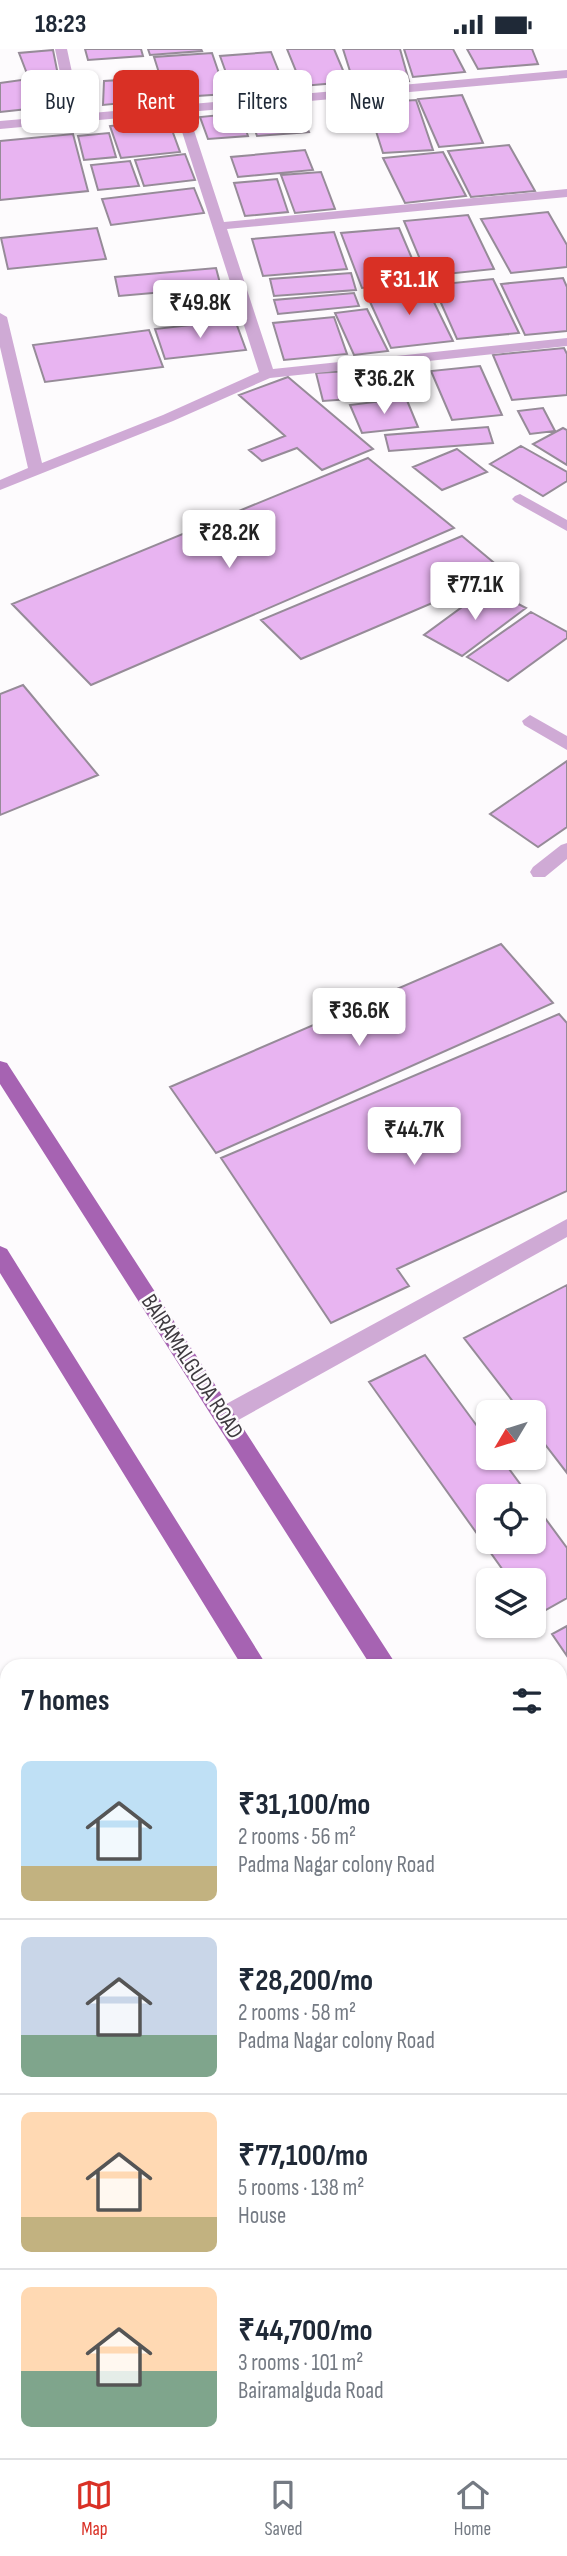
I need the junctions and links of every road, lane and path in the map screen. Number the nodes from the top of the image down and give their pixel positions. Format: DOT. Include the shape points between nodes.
graph roads {
  1 [pos="61,49"];
  2 [pos="66,70"];
  3 [pos="567,74"];
  4 [pos="199,107"];
  5 [pos="21,123"];
  6 [pos="0,125"];
  7 [pos="189,133"];
  8 [pos="567,193"];
  9 [pos="221,226"];
  10 [pos="0,317"];
  11 [pos="567,342"];
  12 [pos="267,374"];
  13 [pos="36,470"];
  14 [pos="0,485"];
  15 [pos="520,499"];
  16 [pos="567,526"];
  17 [pos="530,721"];
  18 [pos="567,744"];
  19 [pos="567,849"];
  20 [pos="540,872"];
  21 [pos="0,1068"];
  22 [pos="567,1227"];
  23 [pos="3,1265"];
  24 [pos="225,1416"];
  25 [pos="251,1659"];
  26 [pos="381,1659"];
  1 -- 2 [label="street"];
  3 -- 4 [label="street"];
  5 -- 6 [label="street"];
  7 -- 9 [label="street"];
  8 -- 9 [label="street"];
  9 -- 12 [label="street"];
  10 -- 13 [label="street"];
  11 -- 12 [label="street"];
  12 -- 13 [label="street"];
  13 -- 14 [label="street"];
  15 -- 16 [label="street"];
  17 -- 18 [label="street"];
  19 -- 20 [label="street"];
  21 -- 24 [label="main road, BAIRAMALGUDA ROAD"];
  22 -- 24 [label="street"];
  23 -- 25 [label="main road"];
  24 -- 26 [label="main road, BAIRAMALGUDA ROAD"];
}
